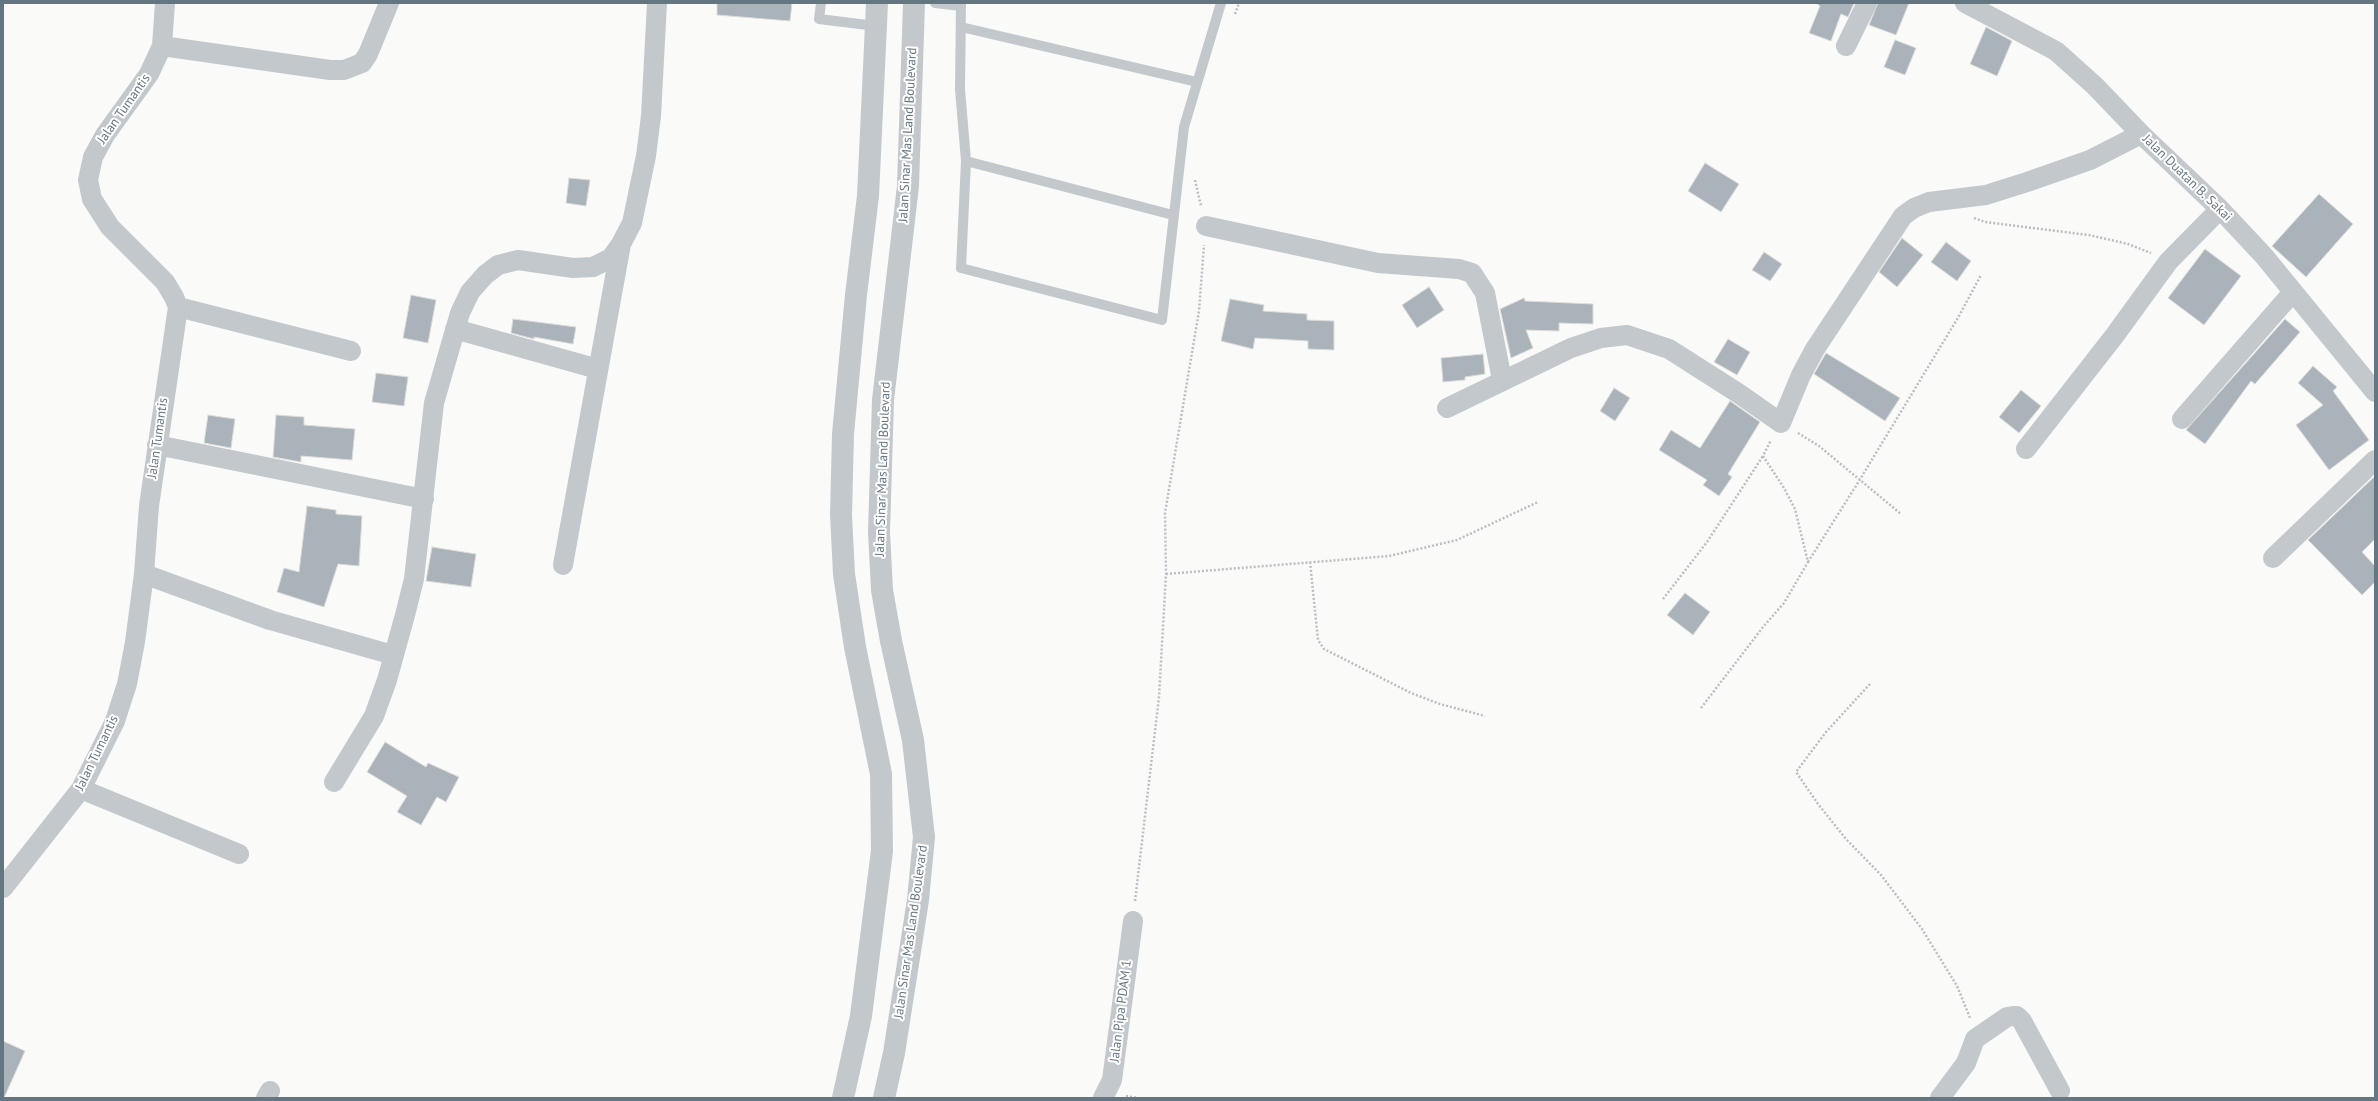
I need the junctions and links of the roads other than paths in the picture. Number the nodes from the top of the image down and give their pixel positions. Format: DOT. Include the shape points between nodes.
graph roads {
  1 [pos="164,3"];
  2 [pos="389,3"];
  3 [pos="657,3"];
  4 [pos="821,3"];
  5 [pos="877,3"];
  6 [pos="914,3"];
  7 [pos="935,3"];
  8 [pos="1221,3"];
  9 [pos="1867,3"];
  10 [pos="1965,3"];
  11 [pos="961,5"];
  12 [pos="876,26"];
  13 [pos="961,27"];
  14 [pos="162,46"];
  15 [pos="1846,46"];
  16 [pos="1197,82"];
  17 [pos="2141,134"];
  18 [pos="966,162"];
  19 [pos="2220,209"];
  20 [pos="1173,215"];
  21 [pos="1206,226"];
  22 [pos="622,244"];
  23 [pos="2293,292"];
  24 [pos="178,307"];
  25 [pos="454,329"];
  26 [pos="351,351"];
  27 [pos="598,369"];
  28 [pos="1502,380"];
  29 [pos="2375,392"];
  30 [pos="1448,408"];
  31 [pos="2182,419"];
  32 [pos="157,445"];
  33 [pos="2026,449"];
  34 [pos="2375,460"];
  35 [pos="424,499"];
  36 [pos="2273,558"];
  37 [pos="563,565"];
  38 [pos="144,574"];
  39 [pos="393,655"];
  40 [pos="334,782"];
  41 [pos="82,789"];
  42 [pos="239,854"];
  43 [pos="3,888"];
  44 [pos="1133,921"];
  45 [pos="2060,1092"];
  46 [pos="843,1098"];
  47 [pos="884,1098"];
  48 [pos="1103,1098"];
  49 [pos="1940,1098"];
  1 -- 14 [label="street, Jalan Tumantis"];
  2 -- 14 [label="street" via="362,63 344,70"];
  3 -- 22 [label="street" via="651,116 646,156 632,223"];
  4 -- 12 [label="lane" via="819,19"];
  5 -- 12 [label="street"];
  6 -- 47 [label="street, Jalan Sinar Mas Land Boulevard" via="908,186 883,400 878,532 882,590 913,740 924,837 918,900 894,1053"];
  7 -- 11 [label="lane"];
  8 -- 16 [label="lane"];
  9 -- 15 [label="street"];
  10 -- 17 [label="street, Jalan Duatan B. Sakai" via="2056,51 2095,86"];
  11 -- 13 [label="lane"];
  12 -- 46 [label="street" via="868,196 843,434 841,514 846,589 881,774 882,851 861,1016"];
  13 -- 16 [label="lane"];
  13 -- 18 [label="lane" via="960,89"];
  14 -- 24 [label="street, Jalan Tumantis" via="149,74 104,135 92,157 88,180 92,199 110,227 165,282"];
  16 -- 20 [label="lane" via="1184,127"];
  17 -- 19 [label="street, Jalan Duatan B. Sakai"];
  17 -- 28 [label="street" via="2090,160 2018,185 1986,196 1929,202 1903,216 1815,349 1780,423 1738,392 1669,349 1627,334 1601,338 1571,348"];
  18 -- 20 [label="lane"];
  18 -- 20 [label="lane" via="961,268 1162,320"];
  19 -- 23 [label="street, Jalan Duatan B. Sakai"];
  19 -- 33 [label="street" via="2168,262"];
  21 -- 28 [label="street" via="1378,263 1458,269 1472,273 1485,293"];
  22 -- 25 [label="street" via="611,258 593,267 573,268 518,260 498,265 470,292"];
  22 -- 27 [label="street"];
  23 -- 29 [label="street, Jalan Duatan B. Sakai"];
  23 -- 31 [label="street"];
  24 -- 26 [label="street"];
  24 -- 32 [label="street, Jalan Tumantis"];
  25 -- 27 [label="street"];
  25 -- 35 [label="street" via="434,404"];
  27 -- 37 [label="street"];
  28 -- 30 [label="street"];
  32 -- 35 [label="street"];
  32 -- 38 [label="street, Jalan Tumantis"];
  34 -- 36 [label="street"];
  35 -- 39 [label="street" via="414,579"];
  38 -- 39 [label="street" via="270,620"];
  38 -- 41 [label="street, Jalan Tumantis" via="127,684 115,721"];
  39 -- 40 [label="street" via="374,716"];
  41 -- 42 [label="street"];
  41 -- 43 [label="street, Jalan Tumantis"];
  44 -- 48 [label="street, Jalan Pipa PDAM 1" via="1112,1080"];
  45 -- 49 [label="street" via="2017,1016 2007,1017 1975,1039 1966,1063"];
}
